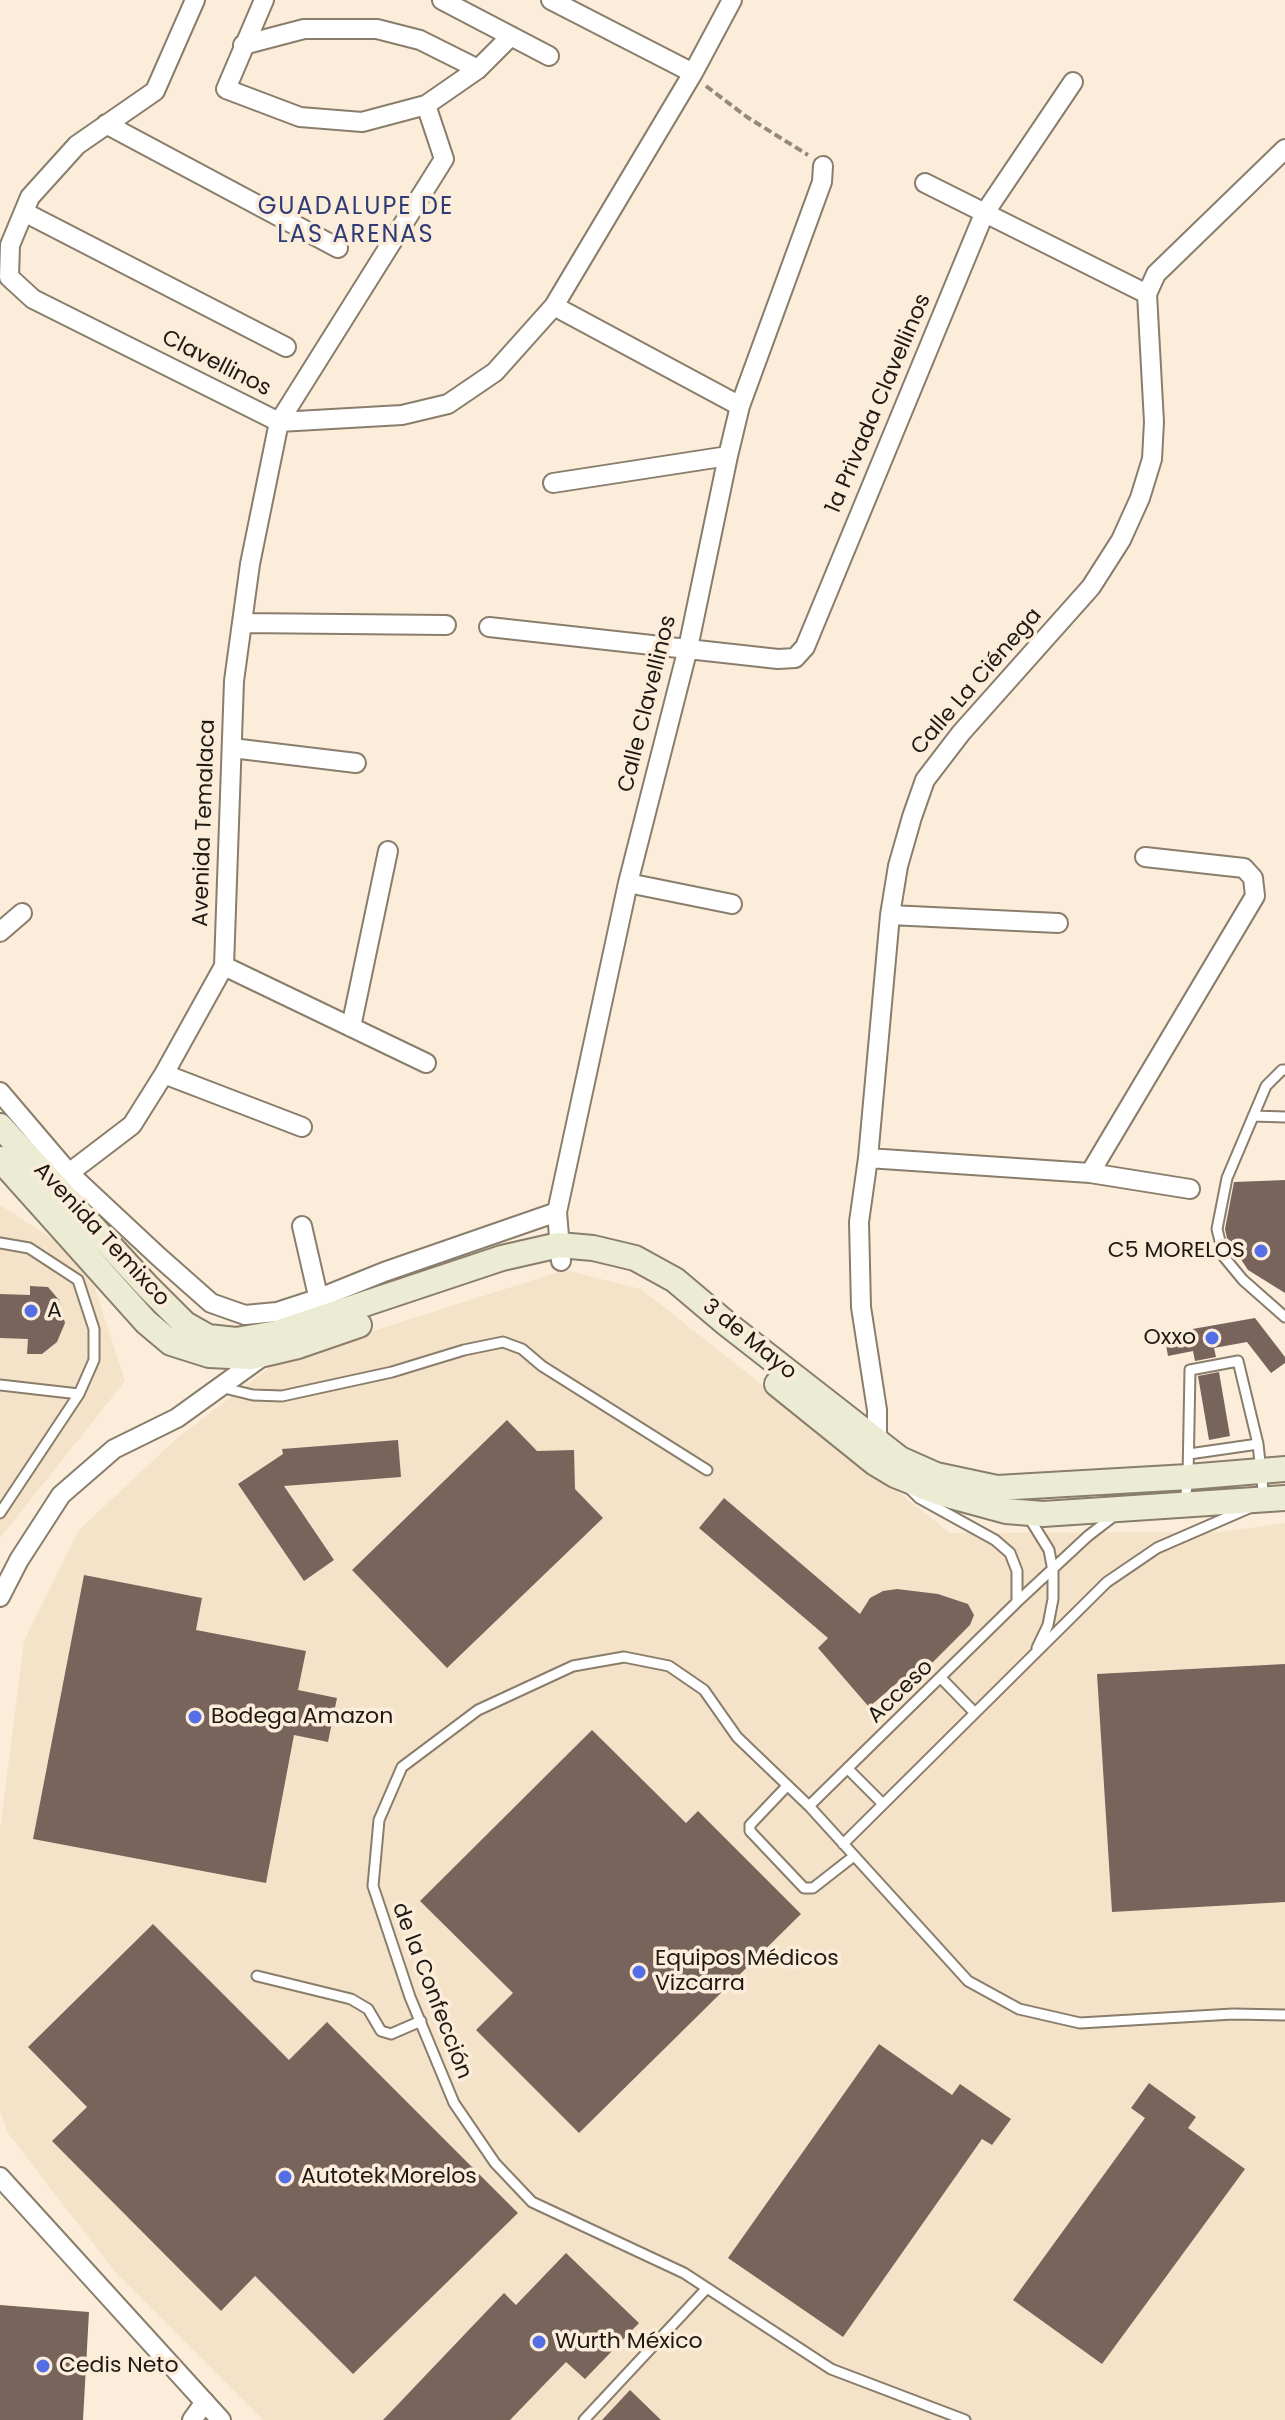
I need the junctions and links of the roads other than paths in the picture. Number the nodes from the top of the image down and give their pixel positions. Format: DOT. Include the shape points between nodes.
graph roads {
  1 [pos="195,0"];
  2 [pos="264,0"];
  3 [pos="442,0"];
  4 [pos="551,0"];
  5 [pos="732,0"];
  6 [pos="511,36"];
  7 [pos="243,45"];
  8 [pos="549,56"];
  9 [pos="478,69"];
  10 [pos="693,73"];
  11 [pos="1073,82"];
  12 [pos="426,105"];
  13 [pos="106,124"];
  14 [pos="1285,149"];
  15 [pos="823,166"];
  16 [pos="925,183"];
  17 [pos="24,212"];
  18 [pos="984,214"];
  19 [pos="338,248"];
  20 [pos="1147,294"];
  21 [pos="554,306"];
  22 [pos="286,347"];
  23 [pos="740,406"];
  24 [pos="279,422"];
  25 [pos="728,456"];
  26 [pos="553,483"];
  27 [pos="242,623"];
  28 [pos="446,625"];
  29 [pos="489,627"];
  30 [pos="688,648"];
  31 [pos="232,748"];
  32 [pos="356,763"];
  33 [pos="388,851"];
  34 [pos="1145,857"];
  35 [pos="628,883"];
  36 [pos="732,904"];
  37 [pos="22,913"];
  38 [pos="890,915"];
  39 [pos="1058,923"];
  40 [pos="0,932"];
  41 [pos="224,966"];
  42 [pos="351,1027"];
  43 [pos="426,1063"];
  44 [pos="1285,1070"];
  45 [pos="164,1074"];
  46 [pos="0,1092"];
  47 [pos="1253,1116"];
  48 [pos="1285,1117"];
  49 [pos="0,1126"];
  50 [pos="302,1127"];
  51 [pos="868,1158"];
  52 [pos="0,1159"];
  53 [pos="69,1173"];
  54 [pos="1090,1173"];
  55 [pos="1190,1189"];
  56 [pos="557,1212"];
  57 [pos="302,1226"];
  58 [pos="0,1243"];
  59 [pos="560,1253"];
  60 [pos="321,1309"];
  61 [pos="1285,1317"];
  62 [pos="274,1333"];
  63 [pos="208,1337"];
  64 [pos="0,1385"];
  65 [pos="220,1387"];
  66 [pos="79,1394"];
  67 [pos="1258,1444"];
  68 [pos="883,1460"];
  69 [pos="1189,1466"];
  70 [pos="707,1470"];
  71 [pos="1273,1470"];
  72 [pos="1274,1499"];
  73 [pos="1014,1500"];
  74 [pos="1130,1503"];
  75 [pos="1185,1505"];
  76 [pos="0,1513"];
  77 [pos="1053,1571"];
  78 [pos="0,1597"];
  79 [pos="1017,1602"];
  80 [pos="1034,1654"];
  81 [pos="941,1678"];
  82 [pos="974,1712"];
  83 [pos="848,1769"];
  84 [pos="787,1786"];
  85 [pos="882,1803"];
  86 [pos="809,1806"];
  87 [pos="843,1844"];
  88 [pos="854,1856"];
  89 [pos="257,1976"];
  90 [pos="1285,2015"];
  91 [pos="421,2021"];
  92 [pos="0,2177"];
  93 [pos="707,2288"];
  94 [pos="205,2402"];
  95 [pos="192,2420"];
  96 [pos="221,2420"];
  97 [pos="584,2420"];
  98 [pos="965,2420"];
  1 -- 13 [label="street, Clavellinos" via="155,91"];
  2 -- 7 [label="street"];
  3 -- 6 [label="street"];
  4 -- 10 [label="street"];
  5 -- 10 [label="street, Clavellinos"];
  6 -- 8 [label="street"];
  6 -- 9 [label="street"];
  7 -- 9 [label="street" via="304,29 377,29 420,40"];
  7 -- 12 [label="street" via="226,89 300,117 362,122"];
  9 -- 12 [label="street"];
  10 -- 21 [label="street, Clavellinos"];
  11 -- 18 [label="street, 1a Privada Clavellinos"];
  12 -- 24 [label="street" via="444,159"];
  13 -- 17 [label="street, Clavellinos" via="77,145 30,197"];
  13 -- 19 [label="street"];
  14 -- 20 [label="street" via="1156,274"];
  15 -- 23 [label="street, Calle Clavellinos" via="822,182"];
  16 -- 18 [label="street"];
  17 -- 22 [label="street"];
  17 -- 24 [label="street, Clavellinos" via="10,245 9,277 33,299"];
  18 -- 20 [label="street"];
  18 -- 30 [label="street, 1a Privada Clavellinos" via="805,647 795,658 778,659"];
  20 -- 38 [label="street, Calle La Ciénega" via="1154,422 1152,459 1140,498 1091,587 925,780 898,866"];
  21 -- 23 [label="street"];
  21 -- 24 [label="street, Clavellinos" via="495,372 448,404 402,415"];
  23 -- 25 [label="street, Calle Clavellinos"];
  24 -- 27 [label="street, Avenida Temalaca"];
  25 -- 26 [label="street"];
  25 -- 30 [label="street, Calle Clavellinos"];
  27 -- 28 [label="street"];
  27 -- 31 [label="street, Avenida Temalaca"];
  29 -- 30 [label="street, 1a Privada Clavellinos"];
  30 -- 35 [label="street, Calle Clavellinos"];
  31 -- 32 [label="street"];
  31 -- 41 [label="street, Avenida Temalaca"];
  33 -- 42 [label="street"];
  34 -- 54 [label="street" via="1244,868 1253,878 1255,896"];
  35 -- 36 [label="street"];
  35 -- 56 [label="street, Calle Clavellinos"];
  37 -- 40 [label="street"];
  38 -- 39 [label="street"];
  38 -- 51 [label="street, Calle La Ciénega"];
  41 -- 42 [label="street"];
  41 -- 45 [label="street, Avenida Temalaca"];
  42 -- 43 [label="street"];
  44 -- 47 [label="lane" via="1266,1086"];
  45 -- 50 [label="street"];
  45 -- 53 [label="street, Avenida Temalaca" via="132,1125"];
  46 -- 53 [label="street"];
  47 -- 48 [label="lane"];
  47 -- 61 [label="lane" via="1227,1178 1217,1229 1224,1257"];
  49 -- 63 [label="main road, Avenida Temixco" via="147,1286 185,1324"];
  51 -- 54 [label="street"];
  51 -- 68 [label="street, Calle La Ciénega" via="859,1222 861,1307"];
  52 -- 62 [label="main road" via="146,1322 171,1343 209,1355 251,1357"];
  53 -- 62 [label="street" via="211,1303"];
  54 -- 55 [label="street"];
  56 -- 59 [label="street, Calle Clavellinos"];
  56 -- 60 [label="street" via="384,1272"];
  57 -- 60 [label="street"];
  58 -- 66 [label="lane" via="29,1248 78,1280 94,1329 94,1360"];
  59 -- 60 [label="main road, 3 de Mayo" via="502,1258"];
  59 -- 62 [label="main road" via="298,1346"];
  59 -- 68 [label="main road, 3 de Mayo" via="593,1248 635,1258 675,1280"];
  60 -- 62 [label="main road, 3 de Mayo"];
  62 -- 63 [label="main road, 3 de Mayo" via="236,1340"];
  62 -- 65 [label="street"];
  64 -- 66 [label="lane"];
  65 -- 70 [label="lane" via="282,1396 503,1342 522,1349"];
  65 -- 78 [label="street" via="177,1418 114,1449 61,1495"];
  66 -- 76 [label="lane"];
  67 -- 69 [label="lane"];
  67 -- 69 [label="lane" via="1238,1361 1190,1370"];
  67 -- 71 [label="lane"];
  68 -- 73 [label="main road, 3 de Mayo" via="900,1459"];
  68 -- 73 [label="main road" via="963,1500 1006,1511"];
  68 -- 79 [label="lane" via="919,1498 1010,1553 1017,1571"];
  69 -- 71 [label="main road, 3 de Mayo"];
  69 -- 73 [label="main road, 3 de Mayo" via="1150,1484"];
  69 -- 75 [label="lane"];
  71 -- 72 [label="lane"];
  72 -- 75 [label="main road"];
  72 -- 80 [label="lane" via="1157,1548 1107,1582"];
  73 -- 74 [label="main road" via="1043,1514"];
  73 -- 77 [label="lane" via="1049,1550"];
  74 -- 75 [label="main road"];
  74 -- 77 [label="lane, Acceso"];
  77 -- 79 [label="lane, Acceso"];
  77 -- 80 [label="lane" via="1048,1625"];
  79 -- 81 [label="lane, Acceso"];
  80 -- 82 [label="lane"];
  81 -- 82 [label="lane"];
  81 -- 83 [label="lane, Acceso"];
  82 -- 85 [label="lane"];
  83 -- 85 [label="lane"];
  83 -- 86 [label="lane, Acceso"];
  84 -- 86 [label="lane, de la Confección"];
  84 -- 88 [label="lane" via="750,1831 804,1888 813,1888"];
  84 -- 91 [label="lane, de la Confección" via="737,1737 704,1690 669,1666 624,1657 573,1666 478,1710 402,1767 379,1820 373,1886"];
  85 -- 87 [label="lane"];
  86 -- 87 [label="lane, de la Confección"];
  87 -- 88 [label="lane, de la Confección"];
  88 -- 90 [label="lane, de la Confección" via="968,1981 1019,2009 1080,2023"];
  89 -- 91 [label="lane" via="351,1999 368,2009 381,2031 391,2034"];
  91 -- 93 [label="lane, de la Confección" via="454,2103 495,2163 532,2202"];
  92 -- 94 [label="street"];
  93 -- 97 [label="lane"];
  93 -- 98 [label="lane, de la Confección" via="831,2369"];
  94 -- 95 [label="street"];
  94 -- 96 [label="street"];
}
